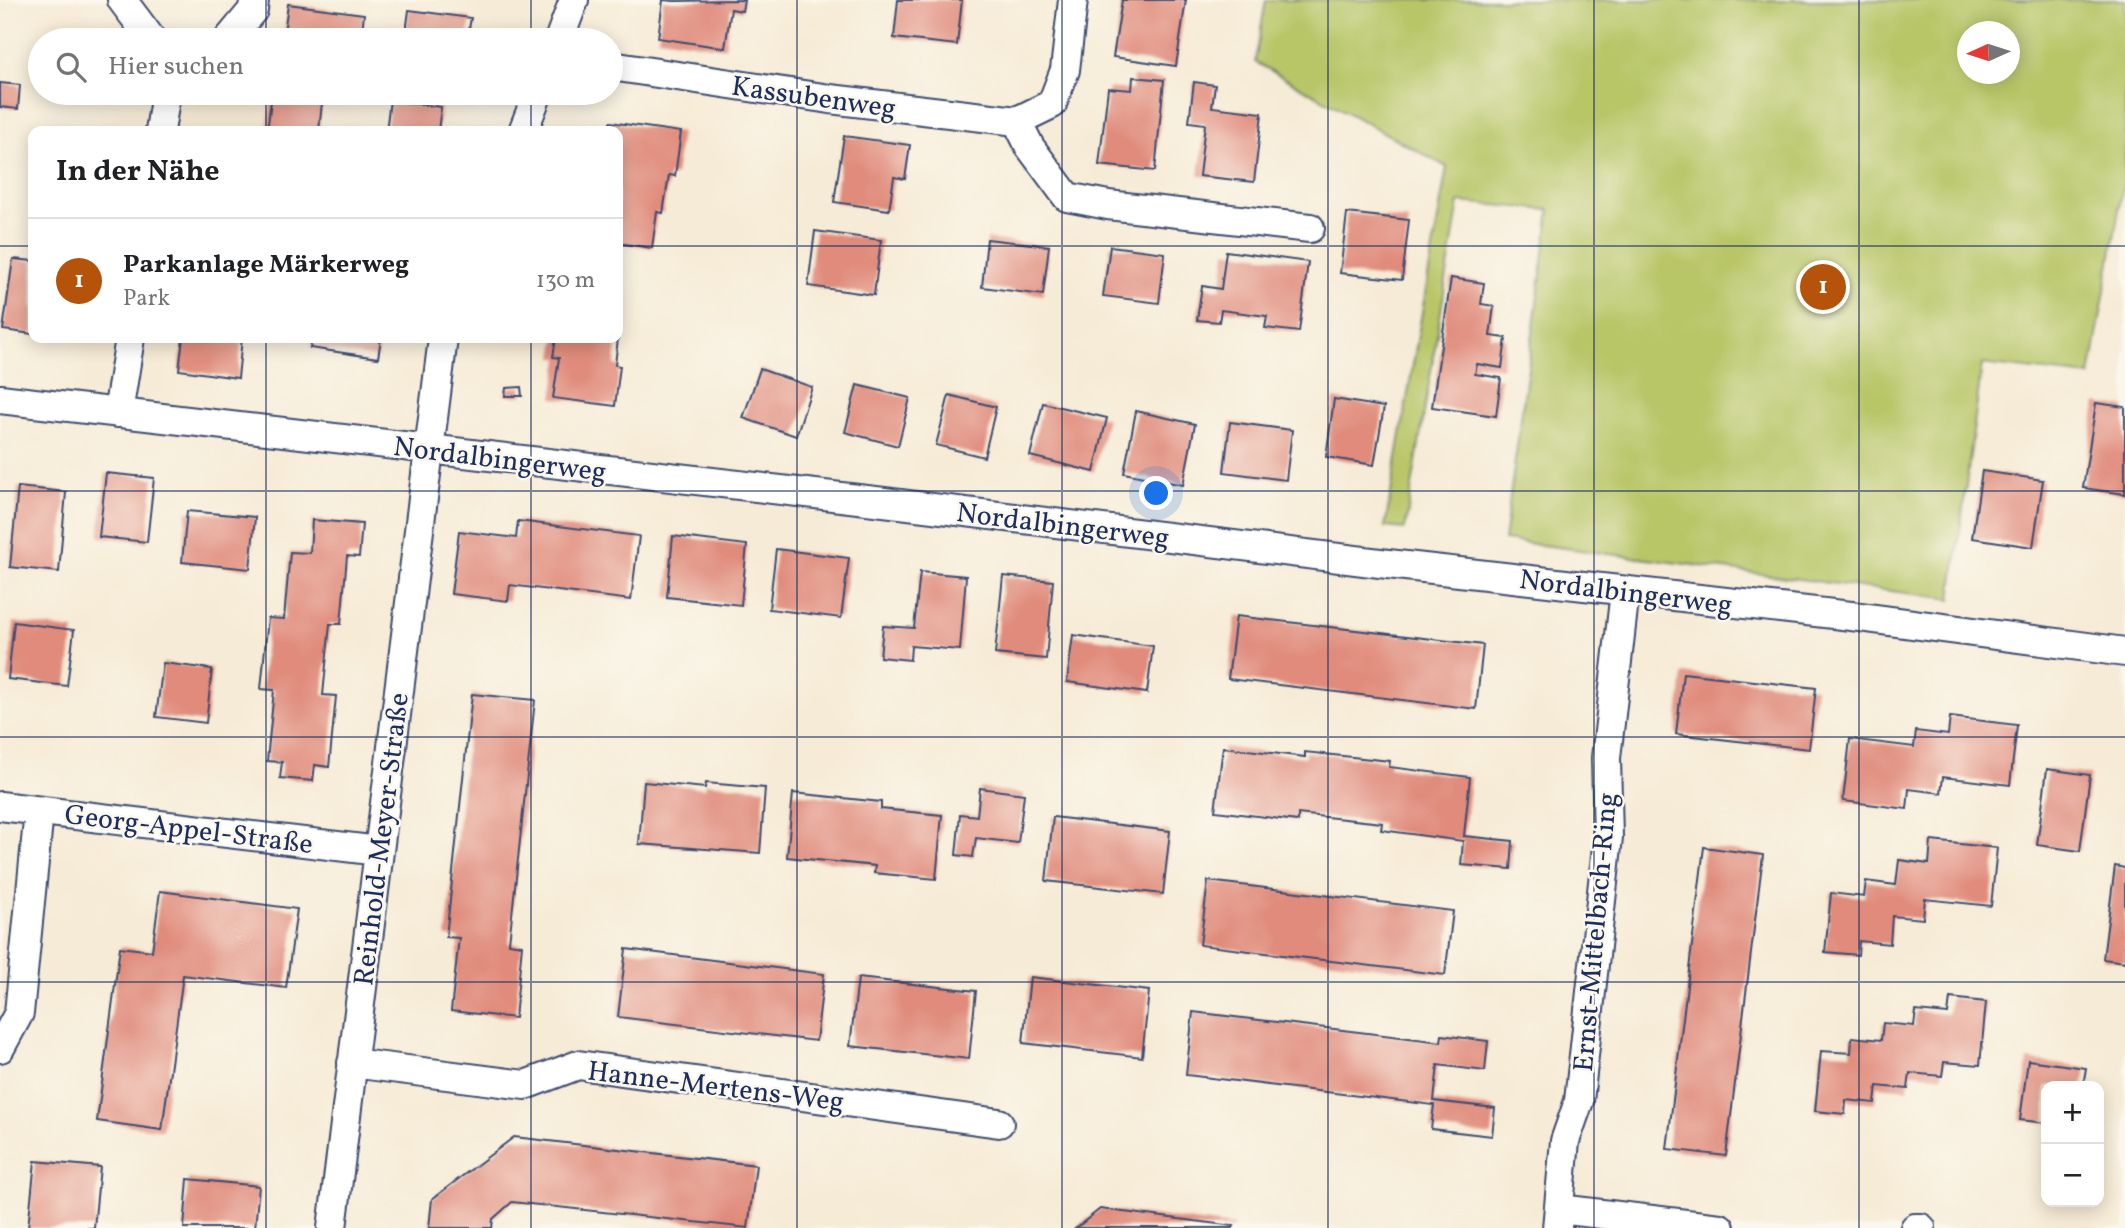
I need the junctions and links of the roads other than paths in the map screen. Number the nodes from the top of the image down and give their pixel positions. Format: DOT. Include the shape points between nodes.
graph roads {
  1 [pos="122,0"];
  2 [pos="254,0"];
  3 [pos="574,0"];
  4 [pos="1073,0"];
  5 [pos="143,28"];
  6 [pos="238,28"];
  7 [pos="564,28"];
  8 [pos="623,68"];
  9 [pos="164,105"];
  10 [pos="533,105"];
  11 [pos="1017,121"];
  12 [pos="161,126"];
  13 [pos="525,126"];
  14 [pos="1310,228"];
  15 [pos="129,343"];
  16 [pos="442,343"];
  17 [pos="0,399"];
  18 [pos="118,413"];
  19 [pos="430,450"];
  20 [pos="1625,592"];
  21 [pos="2125,652"];
  22 [pos="0,806"];
  23 [pos="39,811"];
  24 [pos="379,851"];
  25 [pos="0,1048"];
  26 [pos="352,1063"];
  27 [pos="999,1123"];
  28 [pos="1558,1218"];
  29 [pos="332,1228"];
  30 [pos="1720,1228"];
  31 [pos="1915,1228"];
  32 [pos="1921,1228"];
  1 -- 5 [label="street"];
  2 -- 6 [label="street" via="253,10"];
  3 -- 7 [label="street"];
  4 -- 11 [label="street" via="1065,70 1052,104"];
  8 -- 11 [label="street, Kassubenweg"];
  9 -- 12 [label="street"];
  10 -- 13 [label="street"];
  11 -- 14 [label="street" via="1066,197"];
  15 -- 18 [label="street"];
  16 -- 19 [label="street, Reinhold-Meyer-Straße"];
  17 -- 18 [label="street, Nordalbingerweg"];
  18 -- 19 [label="street, Nordalbingerweg"];
  19 -- 20 [label="street, Nordalbingerweg"];
  19 -- 24 [label="street, Reinhold-Meyer-Straße"];
  20 -- 21 [label="street, Nordalbingerweg"];
  20 -- 28 [label="street, Ernst-Mittelbach-Ring" via="1606,758 1608,837 1579,1101 1565,1141"];
  22 -- 23 [label="street, Georg-Appel-Straße"];
  23 -- 24 [label="street, Georg-Appel-Straße"];
  23 -- 25 [label="street" via="19,1013"];
  24 -- 26 [label="street, Reinhold-Meyer-Straße"];
  26 -- 27 [label="street, Hanne-Mertens-Weg" via="525,1084 578,1065"];
  26 -- 29 [label="street, Reinhold-Meyer-Straße"];
  28 -- 30 [label="street"];
  31 -- 32 [label="street"];
}
